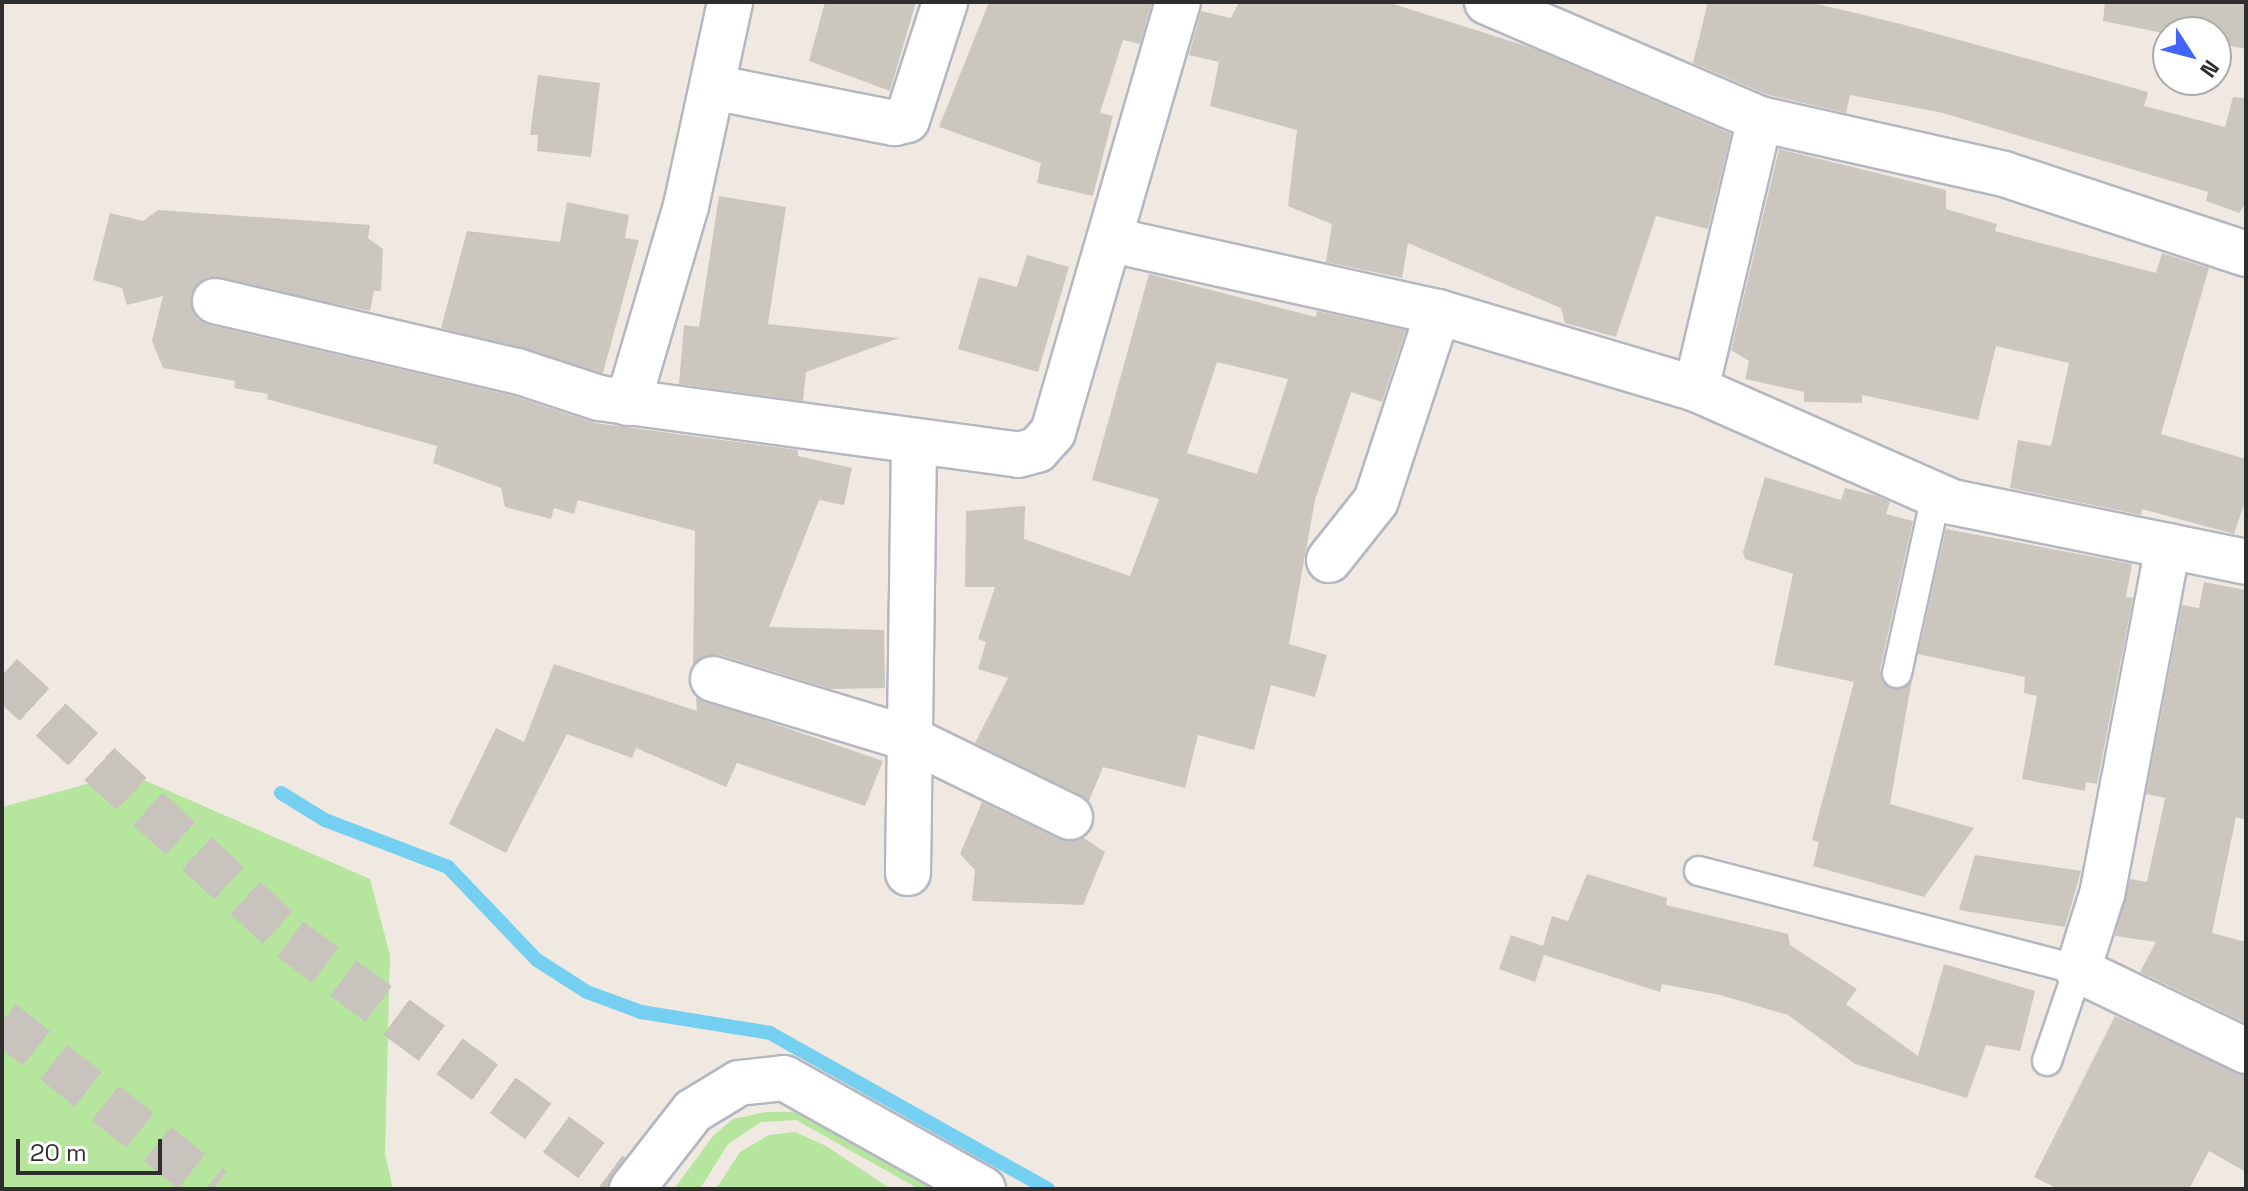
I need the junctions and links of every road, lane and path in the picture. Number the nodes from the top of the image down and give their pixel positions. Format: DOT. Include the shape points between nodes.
graph roads {
  1 [pos="730,2"];
  2 [pos="945,2"];
  3 [pos="1178,2"];
  4 [pos="1487,2"];
  5 [pos="712,87"];
  6 [pos="1760,119"];
  7 [pos="1112,240"];
  8 [pos="2246,254"];
  9 [pos="215,301"];
  10 [pos="1438,312"];
  11 [pos="1696,389"];
  12 [pos="628,403"];
  13 [pos="914,441"];
  14 [pos="1936,495"];
  15 [pos="2168,546"];
  16 [pos="1329,560"];
  17 [pos="2246,562"];
  18 [pos="1897,673"];
  19 [pos="713,679"];
  20 [pos="910,739"];
  21 [pos="1070,817"];
  22 [pos="1699,871"];
  23 [pos="908,873"];
  24 [pos="2078,970"];
  25 [pos="2246,1051"];
  26 [pos="2047,1061"];
  27 [pos="632,1189"];
  28 [pos="983,1189"];
  1 -- 5 [label="street"];
  2 -- 5 [label="street" via="907,120"];
  3 -- 7 [label="street"];
  4 -- 6 [label="street"];
  5 -- 12 [label="street" via="686,206"];
  6 -- 8 [label="street" via="2004,174"];
  6 -- 11 [label="street"];
  7 -- 10 [label="street"];
  7 -- 13 [label="street" via="1053,432 1037,450 1018,455"];
  9 -- 12 [label="street"];
  10 -- 11 [label="street"];
  10 -- 16 [label="street" via="1376,501"];
  11 -- 14 [label="street"];
  12 -- 13 [label="street"];
  13 -- 20 [label="street"];
  14 -- 15 [label="street"];
  14 -- 18 [label="lane"];
  15 -- 17 [label="street"];
  15 -- 24 [label="street" via="2102,894"];
  19 -- 20 [label="street"];
  20 -- 21 [label="street"];
  20 -- 23 [label="street"];
  22 -- 24 [label="lane"];
  24 -- 25 [label="street"];
  24 -- 26 [label="lane"];
  27 -- 28 [label="street" via="693,1111 739,1083 784,1078"];
}
